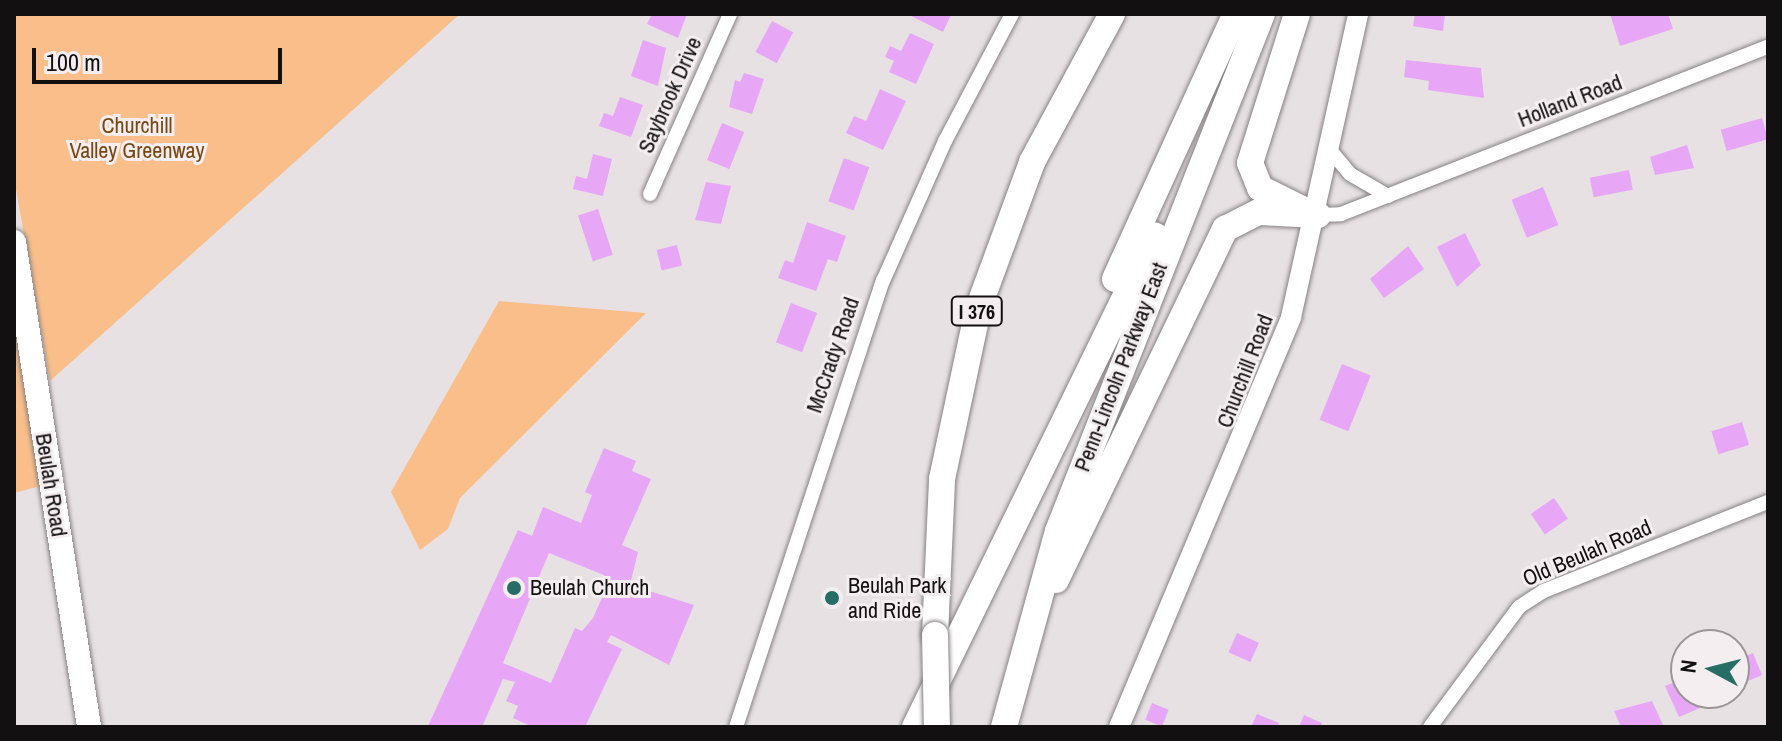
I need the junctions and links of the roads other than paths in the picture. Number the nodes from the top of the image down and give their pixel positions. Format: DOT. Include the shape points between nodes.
graph roads {
  1 [pos="730,14"];
  2 [pos="1012,14"];
  3 [pos="1112,14"];
  4 [pos="1236,14"];
  5 [pos="1262,14"];
  6 [pos="1297,14"];
  7 [pos="1358,14"];
  8 [pos="1768,47"];
  9 [pos="1231,82"];
  10 [pos="1330,150"];
  11 [pos="650,194"];
  12 [pos="1388,196"];
  13 [pos="1318,215"];
  14 [pos="14,242"];
  15 [pos="1768,502"];
  16 [pos="1001,543"];
  17 [pos="1020,656"];
  18 [pos="89,727"];
  19 [pos="736,727"];
  20 [pos="915,727"];
  21 [pos="937,727"];
  22 [pos="1004,727"];
  23 [pos="1119,727"];
  24 [pos="1430,727"];
  1 -- 11 [label="street, Saybrook Drive"];
  2 -- 19 [label="street, McCrady Road" via="945,141 878,293"];
  3 -- 21 [label="highway, I 376, bridge" via="1032,162 978,309 942,479"];
  4 -- 16 [label="highway"];
  5 -- 9 [label="highway, Penn-Lincoln Parkway East"];
  6 -- 13 [label="highway" via="1254,144 1251,173 1268,194"];
  7 -- 10 [label="street, Churchill Road"];
  8 -- 12 [label="street, Holland Road"];
  9 -- 16 [label="highway"];
  9 -- 17 [label="highway, Penn-Lincoln Parkway East" via="1058,531"];
  10 -- 12 [label="street" via="1350,174"];
  10 -- 13 [label="street, Churchill Road"];
  12 -- 13 [label="street, Holland Road" via="1341,214"];
  13 -- 17 [label="highway" via="1259,212 1225,229"];
  13 -- 23 [label="street, Churchill Road" via="1276,362"];
  14 -- 18 [label="main road, Beulah Road"];
  15 -- 24 [label="street, Old Beulah Road" via="1544,591 1519,607"];
  16 -- 20 [label="highway"];
  17 -- 22 [label="highway, Penn-Lincoln Parkway East"];
}
